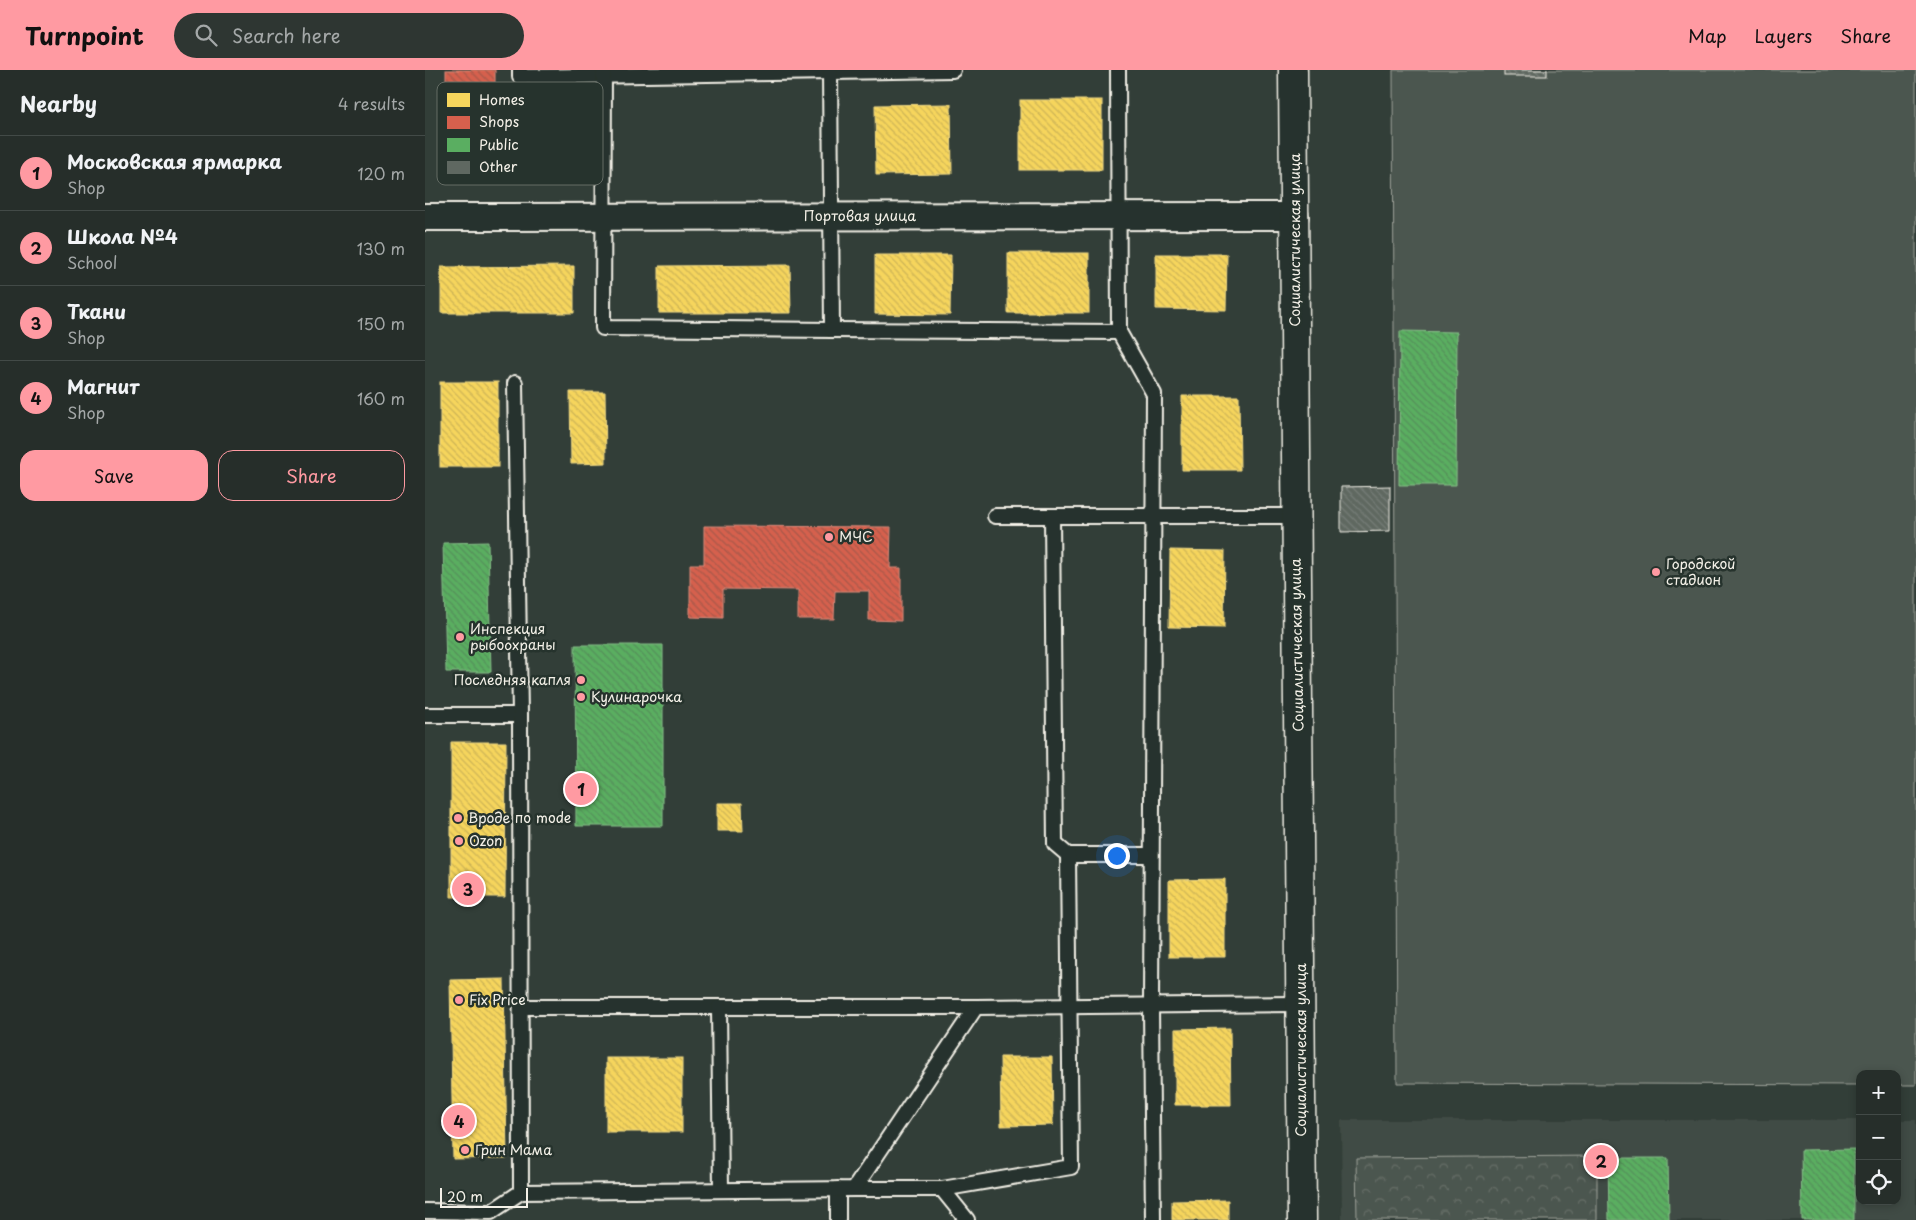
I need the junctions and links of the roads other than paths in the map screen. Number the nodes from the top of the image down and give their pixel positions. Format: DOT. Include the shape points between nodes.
graph roads {
  1 [pos="520,70"];
  2 [pos="953,70"];
  3 [pos="1118,70"];
  4 [pos="1293,70"];
  5 [pos="830,71"];
  6 [pos="604,73"];
  7 [pos="832,216"];
  8 [pos="1119,216"];
  9 [pos="1295,216"];
  10 [pos="603,217"];
  11 [pos="425,218"];
  12 [pos="832,330"];
  13 [pos="1119,332"];
  14 [pos="515,383"];
  15 [pos="995,516"];
  16 [pos="1052,516"];
  17 [pos="1296,516"];
  18 [pos="1152,518"];
  19 [pos="425,715"];
  20 [pos="520,715"];
  21 [pos="1151,854"];
  22 [pos="1068,855"];
  23 [pos="1301,1004"];
  24 [pos="1151,1006"];
  25 [pos="521,1007"];
  26 [pos="719,1007"];
  27 [pos="976,1007"];
  28 [pos="1069,1007"];
  29 [pos="838,1189"];
  30 [pos="854,1189"];
  31 [pos="942,1189"];
  32 [pos="721,1190"];
  33 [pos="521,1192"];
  34 [pos="425,1211"];
  35 [pos="491,1216"];
  36 [pos="838,1220"];
  37 [pos="967,1220"];
  38 [pos="1153,1220"];
  39 [pos="1302,1220"];
  1 -- 6 [label="lane" via="520,78"];
  2 -- 5 [label="lane"];
  3 -- 8 [label="lane"];
  4 -- 9 [label="main road, Социалистическая улица"];
  5 -- 6 [label="lane"];
  5 -- 7 [label="lane"];
  6 -- 10 [label="lane"];
  7 -- 8 [label="street, Портовая улица"];
  7 -- 10 [label="street, Портовая улица"];
  7 -- 12 [label="lane"];
  8 -- 9 [label="street, Портовая улица"];
  8 -- 13 [label="lane"];
  9 -- 17 [label="main road, Социалистическая улица"];
  10 -- 11 [label="street, Портовая улица"];
  10 -- 12 [label="lane" via="603,328"];
  12 -- 13 [label="lane"];
  13 -- 18 [label="lane" via="1154,394"];
  14 -- 20 [label="lane"];
  15 -- 16 [label="lane"];
  16 -- 18 [label="lane"];
  16 -- 22 [label="lane" via="1055,844"];
  17 -- 18 [label="lane"];
  17 -- 23 [label="main road, Социалистическая улица"];
  18 -- 21 [label="lane"];
  19 -- 20 [label="lane"];
  20 -- 25 [label="lane"];
  21 -- 22 [label="lane"];
  21 -- 24 [label="lane"];
  22 -- 28 [label="lane"];
  23 -- 24 [label="lane"];
  23 -- 39 [label="main road, Социалистическая улица"];
  24 -- 28 [label="lane"];
  24 -- 38 [label="lane"];
  25 -- 26 [label="lane"];
  25 -- 33 [label="lane"];
  26 -- 27 [label="lane"];
  26 -- 32 [label="lane"];
  27 -- 28 [label="lane"];
  27 -- 30 [label="lane"];
  28 -- 31 [label="lane" via="1071,1167"];
  29 -- 30 [label="lane"];
  29 -- 32 [label="lane"];
  29 -- 36 [label="lane"];
  30 -- 31 [label="lane"];
  31 -- 37 [label="lane"];
  32 -- 33 [label="lane"];
  33 -- 35 [label="lane"];
  34 -- 35 [label="lane"];
}
